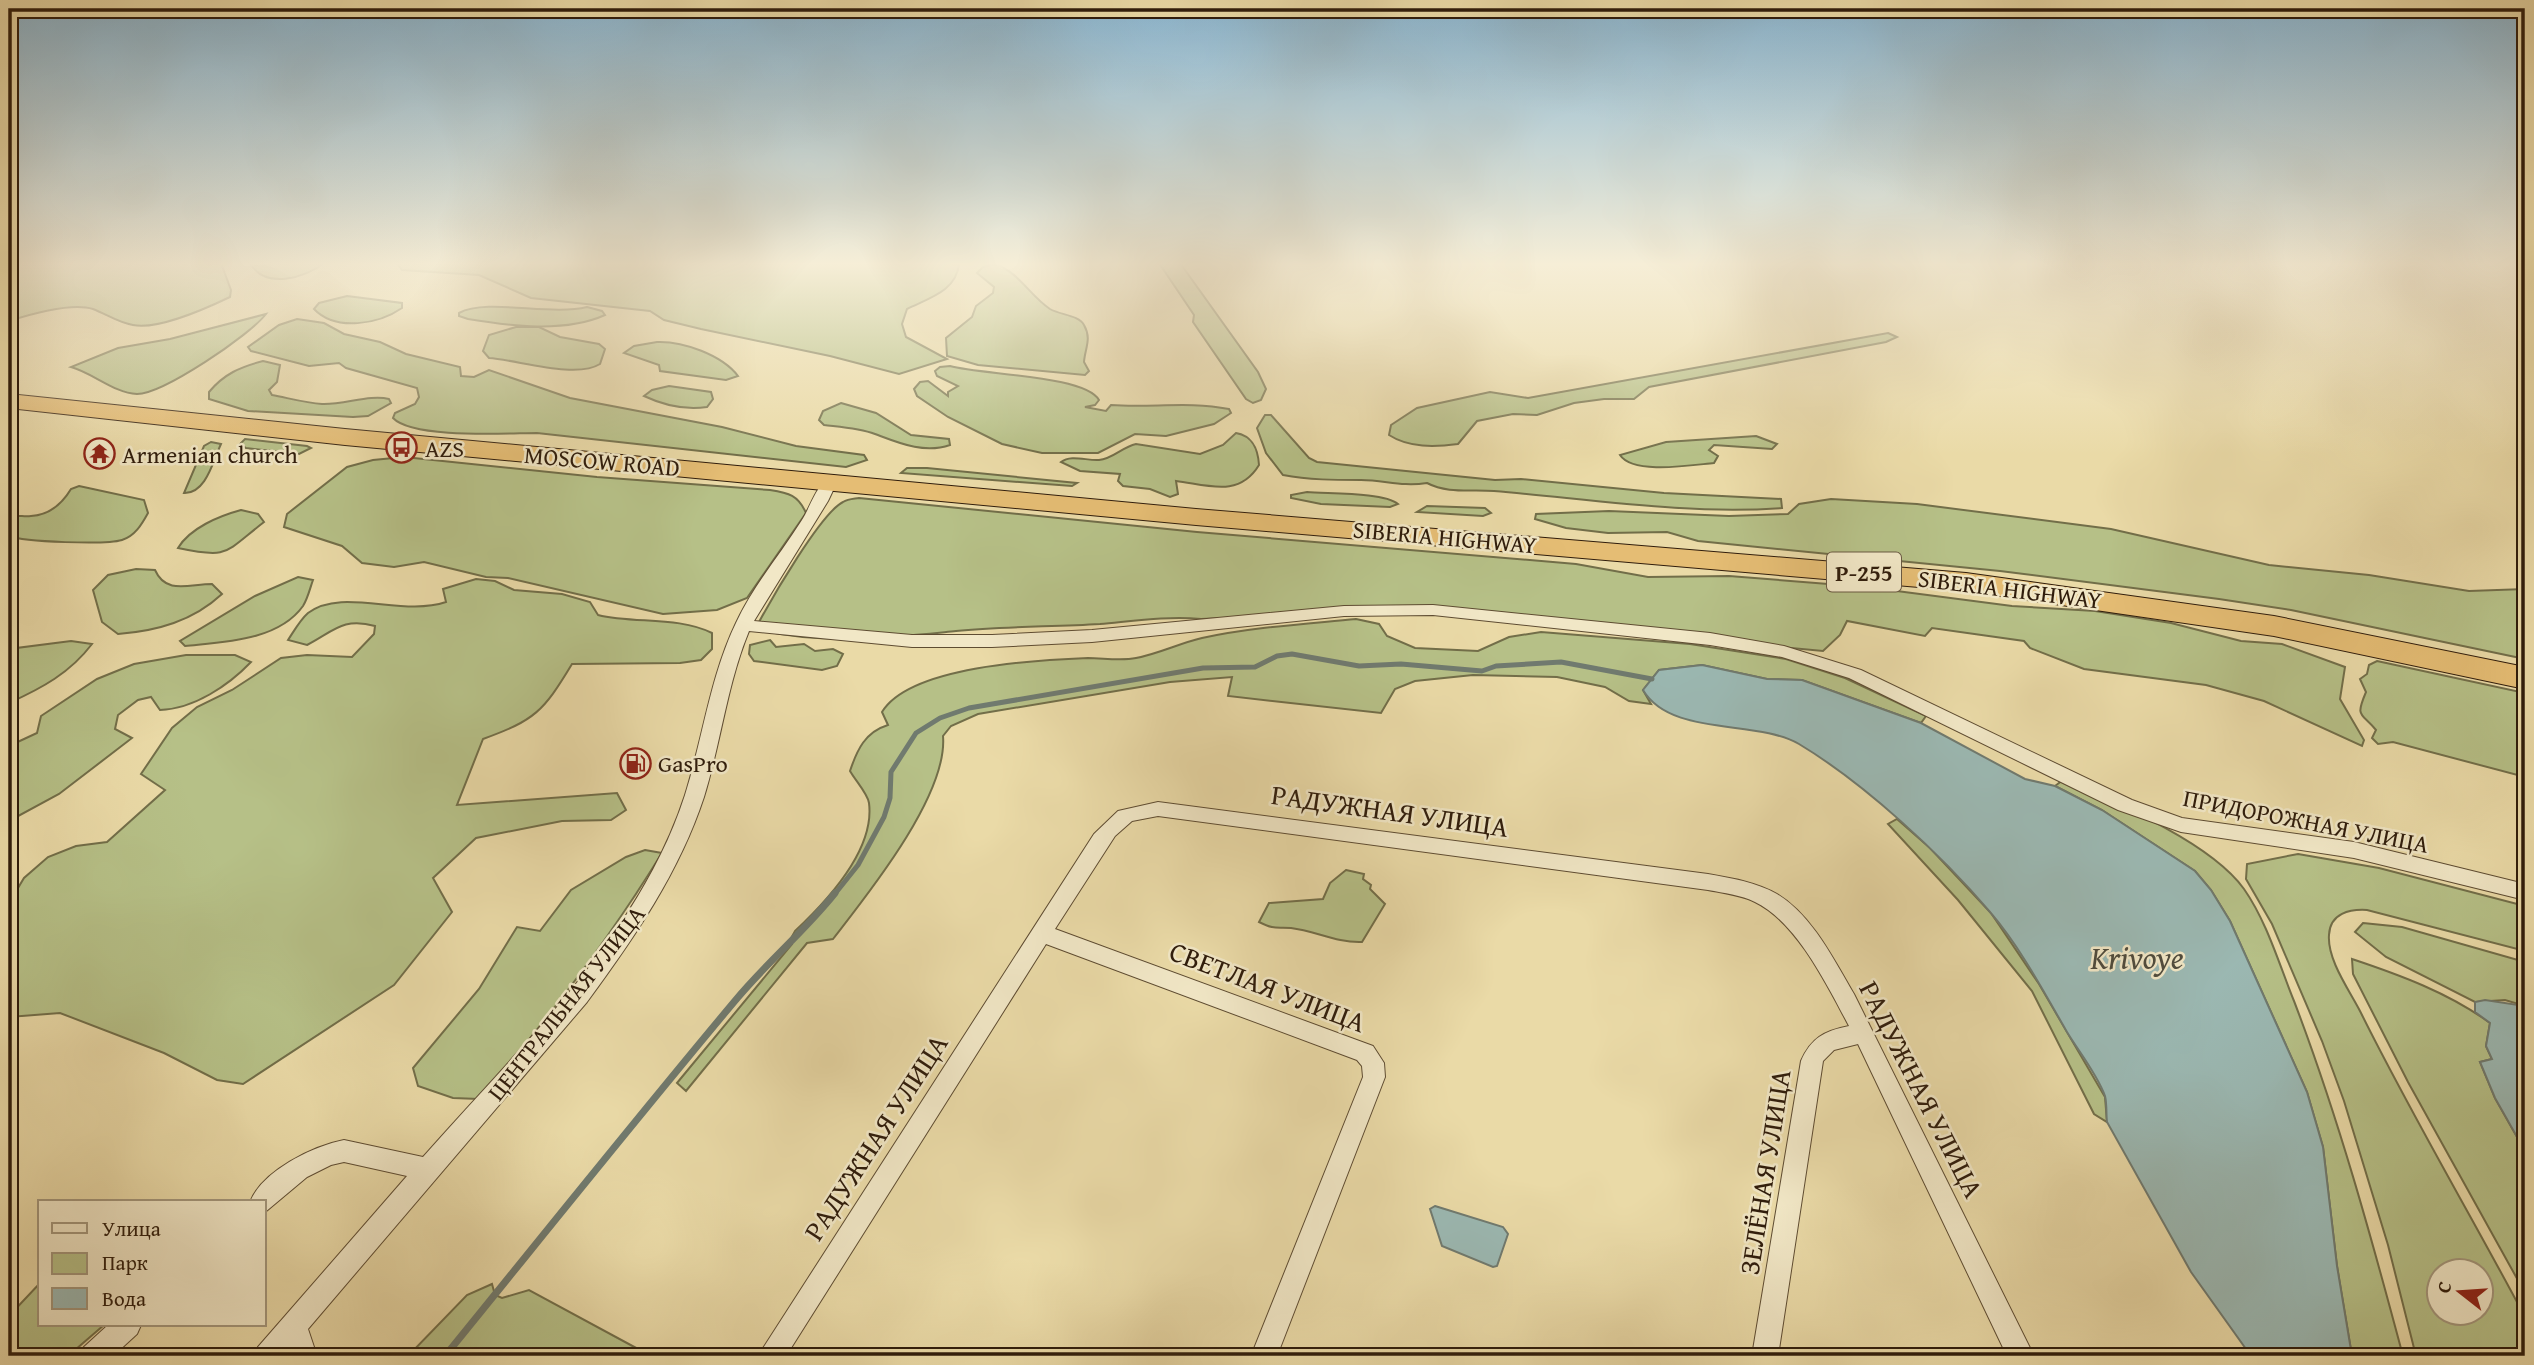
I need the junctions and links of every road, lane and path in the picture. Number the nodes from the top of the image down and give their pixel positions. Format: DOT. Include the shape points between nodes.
graph roads {
  1 [pos="9,401"];
  2 [pos="830,482"];
  3 [pos="1196,517"];
  4 [pos="743,625"];
  5 [pos="2525,678"];
  6 [pos="2525,892"];
  7 [pos="1041,933"];
  8 [pos="1863,1033"];
  9 [pos="429,1170"];
  10 [pos="264,1200"];
  11 [pos="127,1326"];
  12 [pos="295,1326"];
  13 [pos="93,1356"];
  14 [pos="267,1356"];
  15 [pos="304,1356"];
  16 [pos="771,1356"];
  17 [pos="1264,1356"];
  18 [pos="1765,1356"];
  19 [pos="2021,1356"];
  1 -- 2 [label="highway, MOSCOW ROAD"];
  2 -- 3 [label="highway, MOSCOW ROAD"];
  2 -- 4 [label="street, ЦЕНТРАЛЬНАЯ УЛИЦА" via="816,514"];
  3 -- 5 [label="highway, SIBERIA HIGHWAY / Р-255" via="1966,582 2274,626"];
  4 -- 6 [label="street, ПРИДОРОЖНАЯ УЛИЦА" via="912,641 992,640 1092,636 1344,611 1433,610 1759,646 1855,674 2125,805 2181,825 2354,850"];
  4 -- 9 [label="street, ЦЕНТРАЛЬНАЯ УЛИЦА" via="694,798 656,886 579,995"];
  7 -- 8 [label="street, РАДУЖНАЯ УЛИЦА" via="1117,818 1158,809 1694,880 1747,891 1775,903 1791,918 1814,948"];
  7 -- 16 [label="street, РАДУЖНАЯ УЛИЦА"];
  7 -- 17 [label="street, СВЕТЛАЯ УЛИЦА" via="1365,1053 1373,1063 1374,1077"];
  8 -- 18 [label="street, ЗЕЛЁНАЯ УЛИЦА" via="1825,1041 1812,1061"];
  8 -- 19 [label="street, РАДУЖНАЯ УЛИЦА"];
  9 -- 10 [label="street" via="344,1152 316,1158"];
  9 -- 12 [label="street, ЦЕНТРАЛЬНАЯ УЛИЦА"];
  11 -- 13 [label="street"];
  12 -- 14 [label="street, ЦЕНТРАЛЬНАЯ УЛИЦА"];
  12 -- 15 [label="street"];
}
